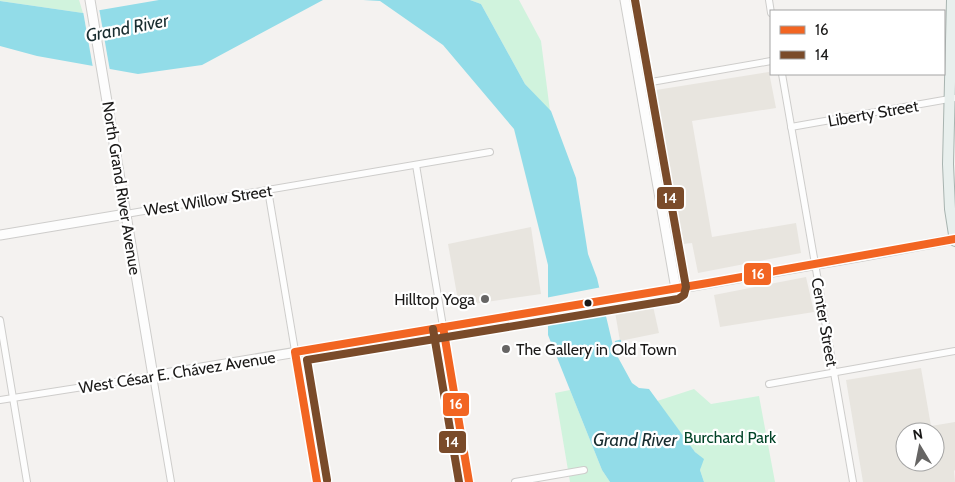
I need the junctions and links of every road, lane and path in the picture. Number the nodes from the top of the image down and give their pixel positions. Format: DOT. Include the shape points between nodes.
graph roads {
  1 [pos="90,0"];
  2 [pos="625,0"];
  3 [pos="952,0"];
  4 [pos="770,61"];
  5 [pos="782,75"];
  6 [pos="640,84"];
  7 [pos="952,99"];
  8 [pos="792,127"];
  9 [pos="490,152"];
  10 [pos="416,165"];
  11 [pos="268,190"];
  12 [pos="126,214"];
  13 [pos="0,235"];
  14 [pos="955,240"];
  15 [pos="815,264"];
  16 [pos="676,289"];
  17 [pos="0,320"];
  18 [pos="443,327"];
  19 [pos="955,351"];
  20 [pos="295,352"];
  21 [pos="834,373"];
  22 [pos="153,376"];
  23 [pos="769,384"];
  24 [pos="13,398"];
  25 [pos="0,400"];
  26 [pos="584,470"];
  27 [pos="27,482"];
  28 [pos="171,482"];
  29 [pos="317,482"];
  30 [pos="469,482"];
  31 [pos="515,482"];
  32 [pos="853,482"];
  1 -- 12 [label="street, North Grand River Avenue"];
  2 -- 6 [label="street"];
  3 -- 7 [label="main road"];
  4 -- 6 [label="street"];
  5 -- 8 [label="street, Center Street"];
  6 -- 16 [label="street"];
  7 -- 8 [label="street, Liberty Street"];
  7 -- 14 [label="main road" via="948,180"];
  8 -- 15 [label="street, Center Street"];
  9 -- 10 [label="street, West Willow Street"];
  10 -- 11 [label="street, West Willow Street"];
  10 -- 18 [label="street"];
  11 -- 12 [label="street, West Willow Street"];
  11 -- 20 [label="street"];
  12 -- 13 [label="street, West Willow Street"];
  12 -- 22 [label="street, North Grand River Avenue"];
  14 -- 15 [label="street, West César E. Chávez Avenue"];
  15 -- 16 [label="street, West César E. Chávez Avenue"];
  15 -- 21 [label="street, Center Street"];
  16 -- 18 [label="street, West César E. Chávez Avenue"];
  17 -- 24 [label="street"];
  18 -- 20 [label="street, West César E. Chávez Avenue"];
  18 -- 30 [label="street"];
  19 -- 21 [label="street"];
  20 -- 22 [label="street, West César E. Chávez Avenue"];
  20 -- 29 [label="street"];
  21 -- 23 [label="street"];
  21 -- 32 [label="street, Center Street"];
  22 -- 24 [label="street, West César E. Chávez Avenue"];
  22 -- 28 [label="street"];
  24 -- 25 [label="street, West César E. Chávez Avenue"];
  24 -- 27 [label="street"];
  26 -- 31 [label="street"];
}
